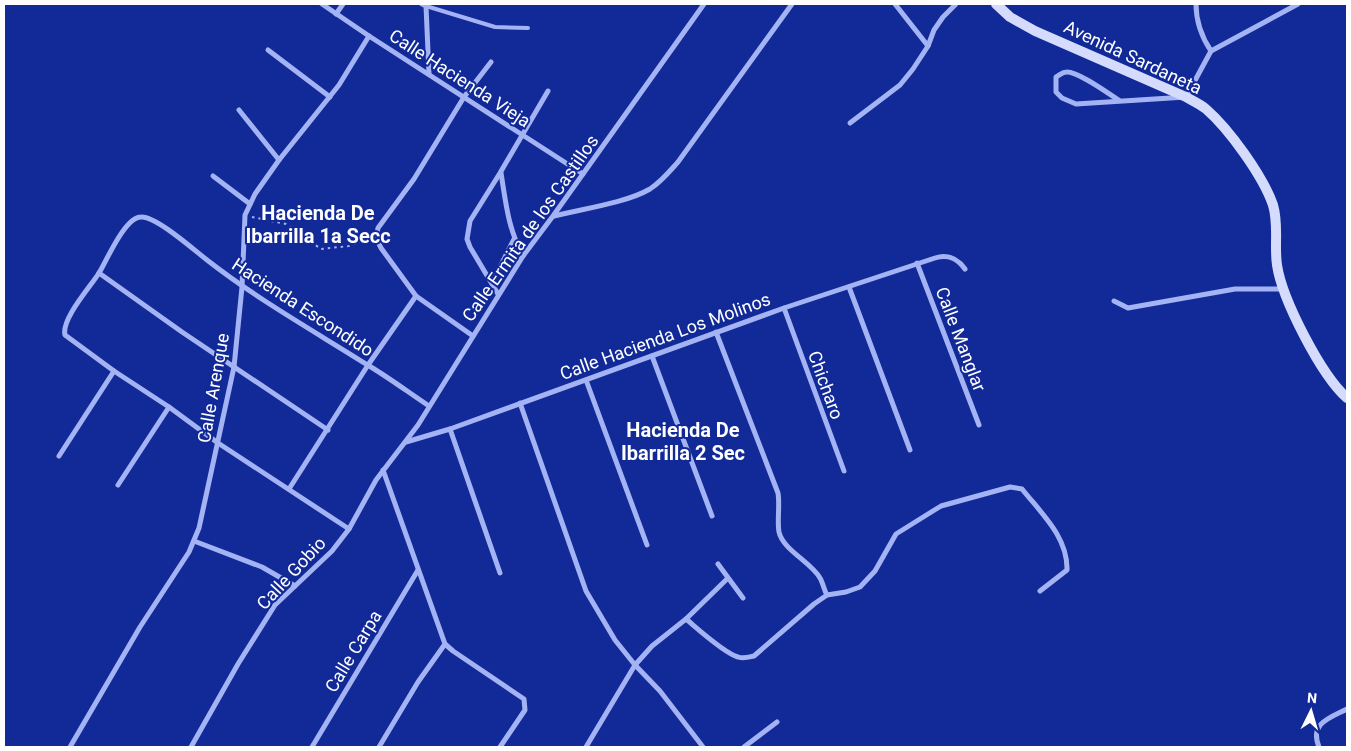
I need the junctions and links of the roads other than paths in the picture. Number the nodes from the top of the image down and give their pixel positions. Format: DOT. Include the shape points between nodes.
graph roads {
  1 [pos="322,4"];
  2 [pos="343,4"];
  3 [pos="704,4"];
  4 [pos="792,4"];
  5 [pos="895,4"];
  6 [pos="956,4"];
  7 [pos="996,4"];
  8 [pos="1196,4"];
  9 [pos="1298,4"];
  10 [pos="424,5"];
  11 [pos="336,14"];
  12 [pos="528,28"];
  13 [pos="368,36"];
  14 [pos="928,46"];
  15 [pos="268,50"];
  16 [pos="1210,51"];
  17 [pos="491,62"];
  18 [pos="429,74"];
  19 [pos="548,91"];
  20 [pos="464,96"];
  21 [pos="330,97"];
  22 [pos="1186,97"];
  23 [pos="1120,101"];
  24 [pos="239,110"];
  25 [pos="850,123"];
  26 [pos="522,135"];
  27 [pos="279,160"];
  28 [pos="500,173"];
  29 [pos="584,174"];
  30 [pos="213,176"];
  31 [pos="250,204"];
  32 [pos="553,216"];
  33 [pos="514,239"];
  34 [pos="523,256"];
  35 [pos="917,263"];
  36 [pos="965,268"];
  37 [pos="99,273"];
  38 [pos="492,284"];
  39 [pos="242,287"];
  40 [pos="849,288"];
  41 [pos="1284,289"];
  42 [pos="498,294"];
  43 [pos="416,296"];
  44 [pos="1114,300"];
  45 [pos="784,308"];
  46 [pos="716,332"];
  47 [pos="473,336"];
  48 [pos="652,356"];
  49 [pos="368,365"];
  50 [pos="234,367"];
  51 [pos="114,371"];
  52 [pos="586,380"];
  53 [pos="1347,398"];
  54 [pos="520,403"];
  55 [pos="429,406"];
  56 [pos="169,407"];
  57 [pos="979,425"];
  58 [pos="450,429"];
  59 [pos="328,430"];
  60 [pos="406,442"];
  61 [pos="218,443"];
  62 [pos="910,450"];
  63 [pos="59,456"];
  64 [pos="383,470"];
  65 [pos="844,471"];
  66 [pos="118,485"];
  67 [pos="289,489"];
  68 [pos="712,516"];
  69 [pos="348,529"];
  70 [pos="194,541"];
  71 [pos="647,545"];
  72 [pos="718,564"];
  73 [pos="418,570"];
  74 [pos="500,573"];
  75 [pos="728,578"];
  76 [pos="295,586"];
  77 [pos="1040,591"];
  78 [pos="827,596"];
  79 [pos="743,598"];
  80 [pos="686,619"];
  81 [pos="445,644"];
  82 [pos="635,665"];
  83 [pos="1347,708"];
  84 [pos="777,722"];
  85 [pos="70,747"];
  86 [pos="191,747"];
  87 [pos="312,747"];
  88 [pos="379,747"];
  89 [pos="500,747"];
  90 [pos="586,747"];
  91 [pos="703,747"];
  92 [pos="744,747"];
  93 [pos="1319,747"];
  1 -- 11 [label="street, Calle Hacienda Vieja"];
  2 -- 11 [label="street"];
  3 -- 29 [label="street, Calle Ermita de los Castillos"];
  4 -- 32 [label="street" via="665,178 634,196"];
  5 -- 14 [label="street"];
  6 -- 14 [label="street" via="934,30"];
  7 -- 22 [label="street, Avenida Sardaneta" via="1010,17 1035,31"];
  8 -- 16 [label="street" via="1198,27"];
  9 -- 16 [label="street"];
  10 -- 12 [label="lane" via="495,27"];
  10 -- 18 [label="street"];
  11 -- 13 [label="street, Calle Hacienda Vieja"];
  13 -- 18 [label="street, Calle Hacienda Vieja"];
  13 -- 21 [label="street, Calle Arenque"];
  14 -- 25 [label="street" via="900,85"];
  15 -- 21 [label="street"];
  16 -- 22 [label="street"];
  17 -- 20 [label="street"];
  18 -- 20 [label="street, Calle Hacienda Vieja"];
  19 -- 26 [label="street"];
  20 -- 26 [label="street, Calle Hacienda Vieja"];
  20 -- 43 [label="street" via="376,235 381,248"];
  21 -- 27 [label="street, Calle Arenque"];
  22 -- 23 [label="street"];
  22 -- 41 [label="street, Avenida Sardaneta" via="1205,108 1230,133 1257,174 1272,204 1277,223 1277,265"];
  23 -- 23 [label="street" via="1069,72 1056,77 1056,92 1076,104"];
  24 -- 27 [label="street"];
  26 -- 28 [label="street"];
  26 -- 29 [label="street, Calle Hacienda Vieja"];
  27 -- 31 [label="street, Calle Arenque"];
  28 -- 33 [label="street"];
  28 -- 38 [label="street" via="470,221 467,239"];
  29 -- 32 [label="street, Calle Ermita de los Castillos"];
  30 -- 31 [label="street"];
  31 -- 39 [label="street, Calle Arenque" via="245,215"];
  32 -- 34 [label="street, Calle Ermita de los Castillos"];
  33 -- 34 [label="street"];
  33 -- 38 [label="street"];
  34 -- 42 [label="street, Calle Ermita de los Castillos"];
  35 -- 36 [label="street, Calle Hacienda Los Molinos" via="942,256 954,258"];
  35 -- 40 [label="street, Calle Hacienda Los Molinos"];
  35 -- 57 [label="street, Calle Manglar"];
  37 -- 39 [label="street, Hacienda Escondido" via="122,232 135,218 141,217 164,227"];
  37 -- 50 [label="street"];
  37 -- 51 [label="street" via="64,329 67,336"];
  38 -- 42 [label="street"];
  39 -- 49 [label="street, Hacienda Escondido"];
  39 -- 50 [label="street, Calle Arenque"];
  40 -- 45 [label="street, Calle Hacienda Los Molinos"];
  40 -- 62 [label="street"];
  41 -- 44 [label="street" via="1235,289 1128,308"];
  41 -- 53 [label="street, Avenida Sardaneta" via="1324,370"];
  42 -- 47 [label="street, Calle Ermita de los Castillos"];
  43 -- 47 [label="street"];
  43 -- 49 [label="street"];
  45 -- 46 [label="street, Calle Hacienda Los Molinos"];
  45 -- 65 [label="street, Chicharo"];
  46 -- 48 [label="street, Calle Hacienda Los Molinos"];
  46 -- 78 [label="street" via="778,493 779,532 821,578"];
  47 -- 55 [label="street, Calle Ermita de los Castillos"];
  48 -- 52 [label="street, Calle Hacienda Los Molinos"];
  48 -- 68 [label="street"];
  49 -- 55 [label="street, Hacienda Escondido"];
  49 -- 59 [label="street"];
  50 -- 59 [label="street"];
  50 -- 61 [label="street, Calle Arenque"];
  51 -- 56 [label="street"];
  51 -- 63 [label="street"];
  52 -- 54 [label="street, Calle Hacienda Los Molinos"];
  52 -- 71 [label="street"];
  54 -- 58 [label="street, Calle Hacienda Los Molinos"];
  54 -- 82 [label="street" via="586,591 615,640"];
  55 -- 60 [label="street, Calle Ermita de los Castillos"];
  56 -- 61 [label="street"];
  56 -- 66 [label="street"];
  58 -- 60 [label="street, Calle Hacienda Los Molinos"];
  58 -- 74 [label="street"];
  59 -- 67 [label="street"];
  60 -- 64 [label="street, Calle Ermita de los Castillos"];
  61 -- 67 [label="street"];
  61 -- 70 [label="street, Calle Arenque"];
  64 -- 69 [label="street, Calle Gobio"];
  64 -- 73 [label="street"];
  67 -- 69 [label="street"];
  69 -- 76 [label="street, Calle Gobio" via="332,551"];
  70 -- 76 [label="street" via="262,567"];
  70 -- 85 [label="street, Calle Arenque"];
  72 -- 75 [label="street"];
  73 -- 81 [label="street"];
  73 -- 87 [label="street, Calle Carpa"];
  75 -- 79 [label="street"];
  75 -- 80 [label="street"];
  76 -- 86 [label="street, Calle Gobio" via="259,629"];
  77 -- 78 [label="street" via="1067,570 1067,559 1056,530 1022,489 1010,487 941,506 907,526 896,534 875,571 860,587"];
  78 -- 80 [label="street" via="754,656 746,658 728,652"];
  80 -- 82 [label="street" via="652,646"];
  81 -- 88 [label="street"];
  81 -- 89 [label="street" via="524,700 525,710"];
  82 -- 90 [label="street"];
  82 -- 91 [label="street" via="660,691"];
  83 -- 93 [label="street" via="1318,726 1316,740"];
  84 -- 92 [label="street"];
}
